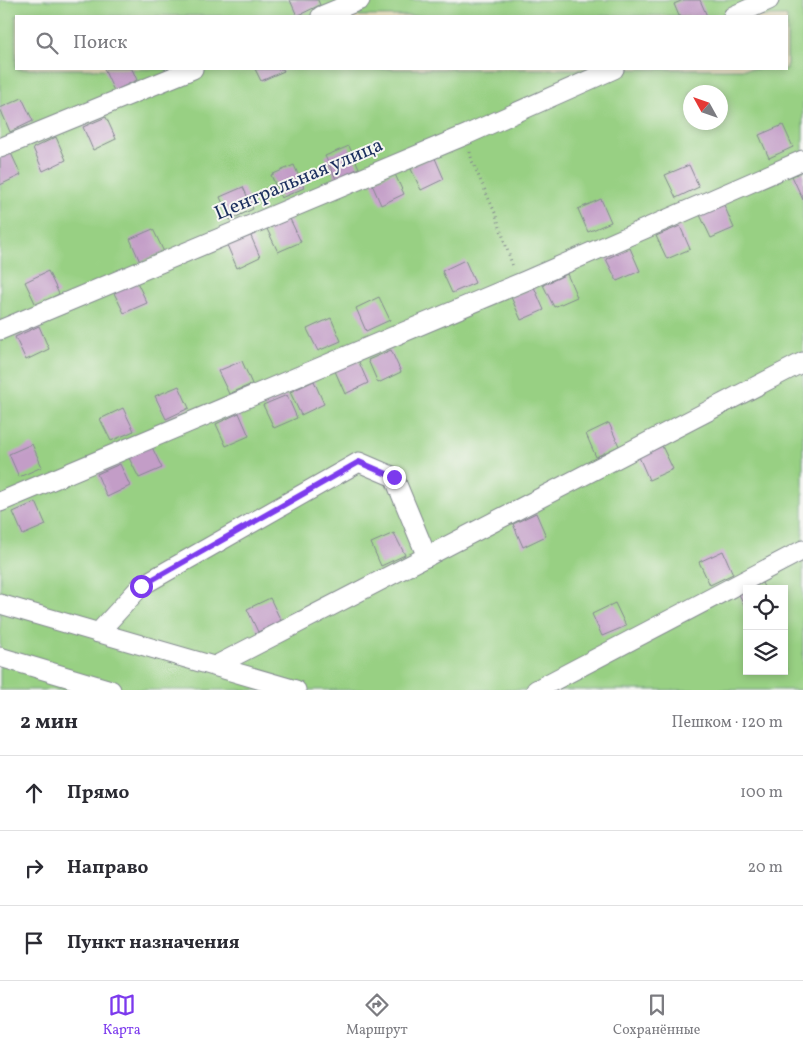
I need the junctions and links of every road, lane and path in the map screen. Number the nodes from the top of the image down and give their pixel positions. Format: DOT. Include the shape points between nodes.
graph roads {
  1 [pos="360,0"];
  2 [pos="769,0"];
  3 [pos="322,15"];
  4 [pos="735,15"];
  5 [pos="191,70"];
  6 [pos="612,70"];
  7 [pos="468,134"];
  8 [pos="0,148"];
  9 [pos="803,160"];
  10 [pos="525,281"];
  11 [pos="0,330"];
  12 [pos="803,362"];
  13 [pos="0,502"];
  14 [pos="803,550"];
  15 [pos="427,557"];
  16 [pos="0,604"];
  17 [pos="98,633"];
  18 [pos="0,657"];
  19 [pos="215,666"];
  20 [pos="111,690"];
  21 [pos="296,690"];
  22 [pos="536,690"];
  1 -- 3 [label="street"];
  2 -- 4 [label="street"];
  5 -- 8 [label="street"];
  6 -- 7 [label="street, Центральная улица"];
  7 -- 10 [label="path" via="472,161 496,215 515,274"];
  7 -- 11 [label="street, Центральная улица"];
  9 -- 10 [label="street"];
  10 -- 13 [label="street"];
  12 -- 15 [label="street"];
  14 -- 22 [label="street"];
  15 -- 17 [label="street" via="394,477 359,462 141,586"];
  15 -- 19 [label="street"];
  16 -- 17 [label="street"];
  17 -- 19 [label="street"];
  18 -- 20 [label="street"];
  19 -- 21 [label="street"];
}
